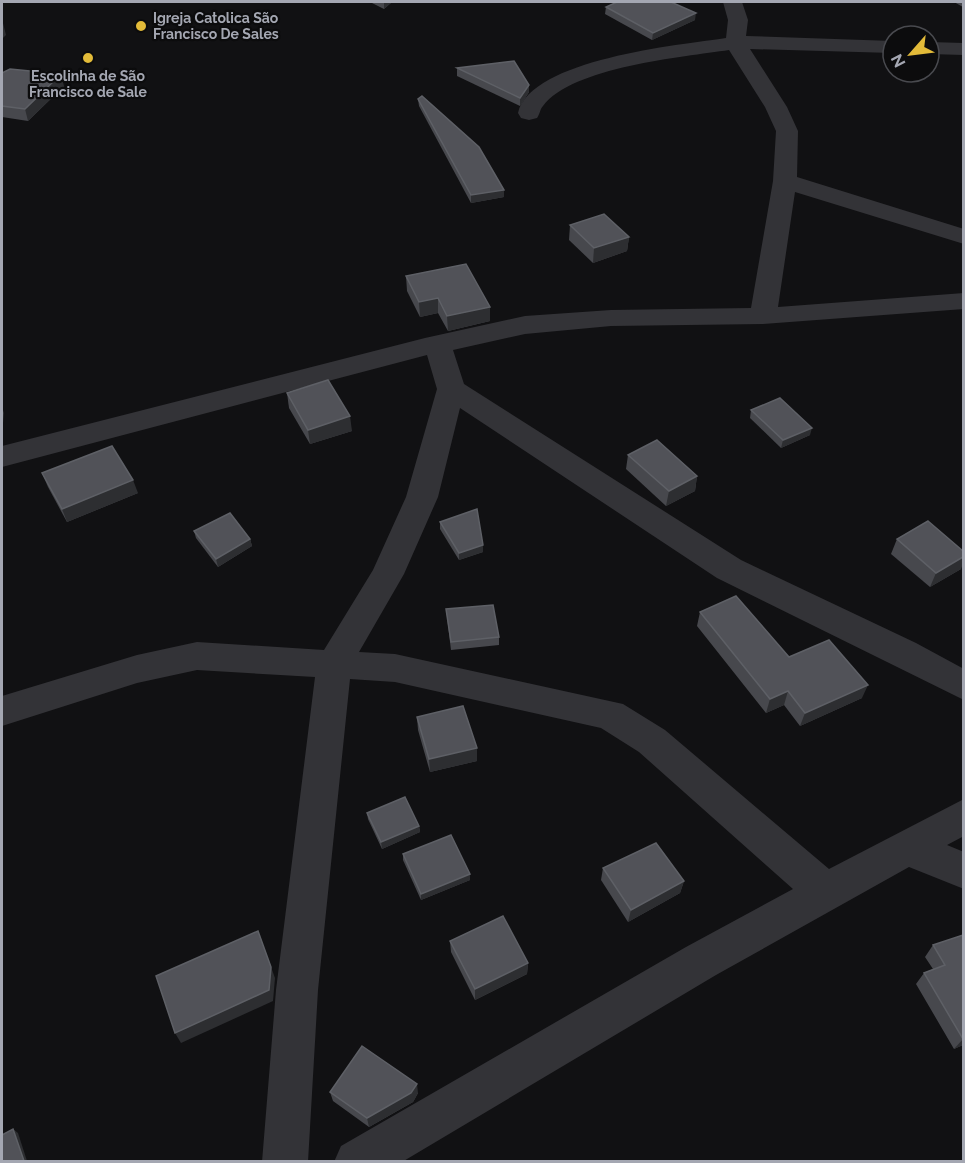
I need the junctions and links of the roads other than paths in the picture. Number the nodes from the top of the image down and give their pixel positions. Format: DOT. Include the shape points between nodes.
graph roads {
  1 [pos="736,2"];
  2 [pos="738,42"];
  3 [pos="881,47"];
  4 [pos="941,48"];
  5 [pos="963,49"];
  6 [pos="529,113"];
  7 [pos="784,180"];
  8 [pos="963,237"];
  9 [pos="963,301"];
  10 [pos="763,316"];
  11 [pos="438,344"];
  12 [pos="451,389"];
  13 [pos="2,456"];
  14 [pos="334,664"];
  15 [pos="963,686"];
  16 [pos="2,711"];
  17 [pos="963,816"];
  18 [pos="906,847"];
  19 [pos="963,871"];
  20 [pos="826,892"];
  21 [pos="285,1161"];
  22 [pos="357,1161"];
  1 -- 2 [label="street"];
  2 -- 3 [label="street"];
  2 -- 6 [label="street" via="622,60 586,71 552,87 531,105"];
  2 -- 7 [label="street" via="741,54 787,131"];
  4 -- 5 [label="street"];
  7 -- 8 [label="street"];
  7 -- 10 [label="street"];
  9 -- 10 [label="street"];
  10 -- 11 [label="street" via="611,318 525,325"];
  11 -- 12 [label="street"];
  11 -- 13 [label="street"];
  12 -- 14 [label="street" via="422,497 388,574"];
  12 -- 15 [label="street" via="729,568"];
  14 -- 16 [label="street" via="197,656 137,669"];
  14 -- 20 [label="street" via="395,668 610,715 651,741"];
  14 -- 21 [label="street" via="297,990"];
  17 -- 18 [label="street"];
  18 -- 19 [label="street"];
  18 -- 20 [label="street"];
  20 -- 22 [label="street"];
}
